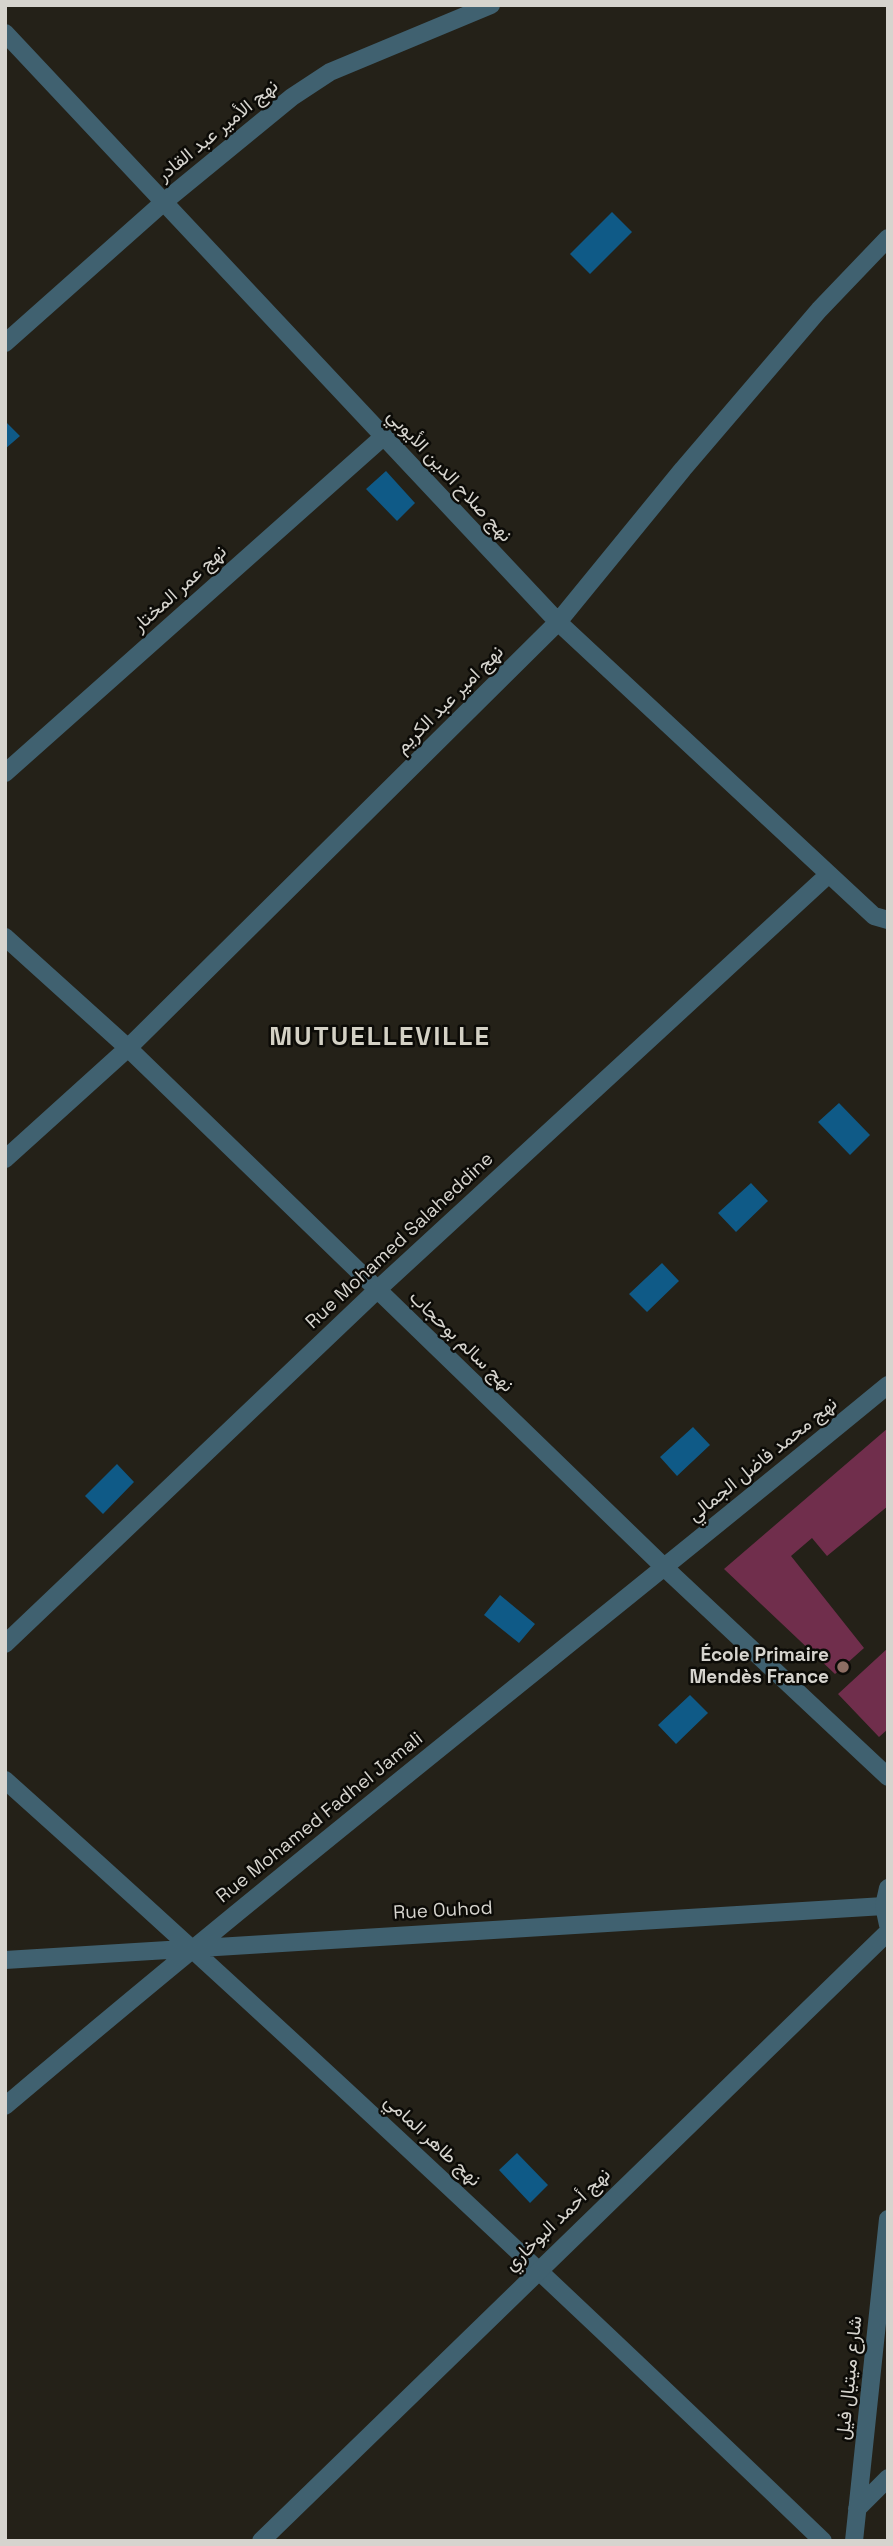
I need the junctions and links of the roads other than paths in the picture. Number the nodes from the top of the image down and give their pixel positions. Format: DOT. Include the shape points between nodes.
graph roads {
  1 [pos="491,5"];
  2 [pos="5,33"];
  3 [pos="165,201"];
  4 [pos="888,238"];
  5 [pos="5,342"];
  6 [pos="383,437"];
  7 [pos="558,622"];
  8 [pos="5,773"];
  9 [pos="829,874"];
  10 [pos="888,920"];
  11 [pos="5,937"];
  12 [pos="128,1048"];
  13 [pos="5,1160"];
  14 [pos="377,1290"];
  15 [pos="888,1385"];
  16 [pos="665,1568"];
  17 [pos="5,1644"];
  18 [pos="888,1777"];
  19 [pos="5,1780"];
  20 [pos="888,1888"];
  21 [pos="884,1906"];
  22 [pos="888,1925"];
  23 [pos="888,1931"];
  24 [pos="192,1947"];
  25 [pos="5,1960"];
  26 [pos="5,2106"];
  27 [pos="888,2219"];
  28 [pos="538,2268"];
  29 [pos="888,2478"];
  30 [pos="857,2509"];
  31 [pos="819,2539"];
  32 [pos="261,2541"];
  33 [pos="854,2541"];
  1 -- 3 [label="street, نهج الأمير عبد القادر" via="330,72 249,130"];
  2 -- 3 [label="street, نهج صلاح الدين الأيوبي"];
  3 -- 5 [label="street, نهج الأمير عبد القادر"];
  3 -- 6 [label="street, نهج صلاح الدين الأيوبي"];
  4 -- 7 [label="street, نهج امير عبد الكريم" via="810,321"];
  6 -- 7 [label="street, نهج صلاح الدين الأيوبي"];
  6 -- 8 [label="street, نهج عمر المختار"];
  7 -- 9 [label="street, نهج صلاح الدين الأيوبي"];
  7 -- 12 [label="street, نهج امير عبد الكريم"];
  9 -- 10 [label="street, نهج صلاح الدين الأيوبي" via="874,916"];
  9 -- 14 [label="street, Rue Mohamed Salaheddine"];
  11 -- 12 [label="street, نهج سالم بوحجاب"];
  12 -- 13 [label="street, نهج امير عبد الكريم"];
  12 -- 14 [label="street, نهج سالم بوحجاب"];
  14 -- 16 [label="street, نهج سالم بوحجاب"];
  14 -- 17 [label="street, Rue Mohamed Salaheddine"];
  15 -- 16 [label="street, نهج محمد فاضل الجمالي"];
  16 -- 18 [label="street, نهج سالم بوحجاب"];
  16 -- 24 [label="street, Rue Mohamed Fadhel Jamali"];
  19 -- 24 [label="street, نهج طاهر المامي"];
  20 -- 21 [label="street"];
  21 -- 22 [label="street"];
  21 -- 24 [label="street, Rue Ouhod"];
  23 -- 28 [label="street, نهج أحمد البوخاري"];
  24 -- 25 [label="street, Rue Ouhod"];
  24 -- 26 [label="street, Rue Mohamed Fadhel Jamali"];
  24 -- 28 [label="street, نهج طاهر المامي"];
  27 -- 30 [label="street, شارع ميتيال فيل"];
  28 -- 31 [label="street, نهج طاهر المامي"];
  28 -- 32 [label="street, نهج أحمد البوخاري"];
  29 -- 30 [label="street"];
  30 -- 33 [label="street, شارع ميتيال فيل"];
}
